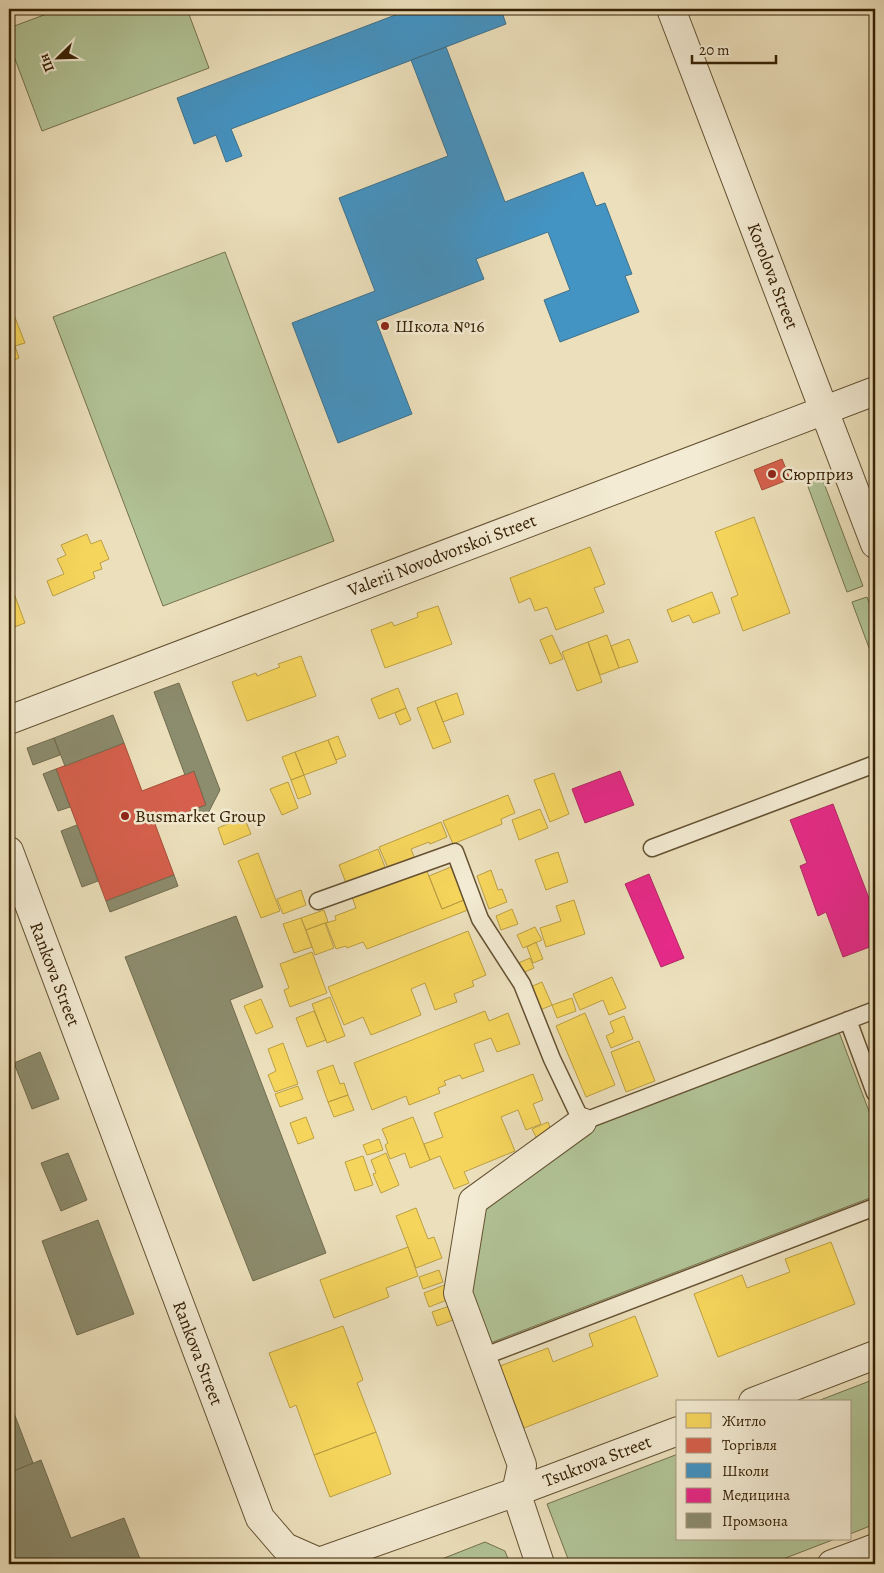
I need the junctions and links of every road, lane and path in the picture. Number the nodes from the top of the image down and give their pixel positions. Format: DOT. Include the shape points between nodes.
graph roads {
  1 [pos="672,9"];
  2 [pos="875,391"];
  3 [pos="824,410"];
  4 [pos="875,544"];
  5 [pos="9,720"];
  6 [pos="875,764"];
  7 [pos="652,848"];
  8 [pos="9,851"];
  9 [pos="318,901"];
  10 [pos="875,1010"];
  11 [pos="848,1020"];
  12 [pos="875,1093"];
  13 [pos="582,1122"];
  14 [pos="875,1207"];
  15 [pos="875,1355"];
  16 [pos="482,1357"];
  17 [pos="758,1400"];
  18 [pos="676,1431"];
  19 [pos="516,1492"];
  20 [pos="875,1548"];
  21 [pos="540,1564"];
  22 [pos="832,1564"];
  1 -- 3 [label="street, Korolova Street"];
  2 -- 3 [label="street, Valerii Novodvorskoi Street"];
  3 -- 4 [label="street, Korolova Street"];
  3 -- 5 [label="street, Valerii Novodvorskoi Street"];
  6 -- 7 [label="lane"];
  8 -- 19 [label="street, Rankova Street" via="260,1518 285,1547 319,1562"];
  9 -- 13 [label="lane" via="455,852 480,919 522,984"];
  10 -- 11 [label="lane"];
  11 -- 12 [label="lane"];
  11 -- 13 [label="lane"];
  13 -- 16 [label="street" via="473,1201 458,1293"];
  14 -- 16 [label="lane"];
  15 -- 17 [label="street"];
  16 -- 19 [label="street" via="522,1465"];
  18 -- 19 [label="street, Tsukrova Street"];
  19 -- 21 [label="street"];
  20 -- 22 [label="street"];
}
